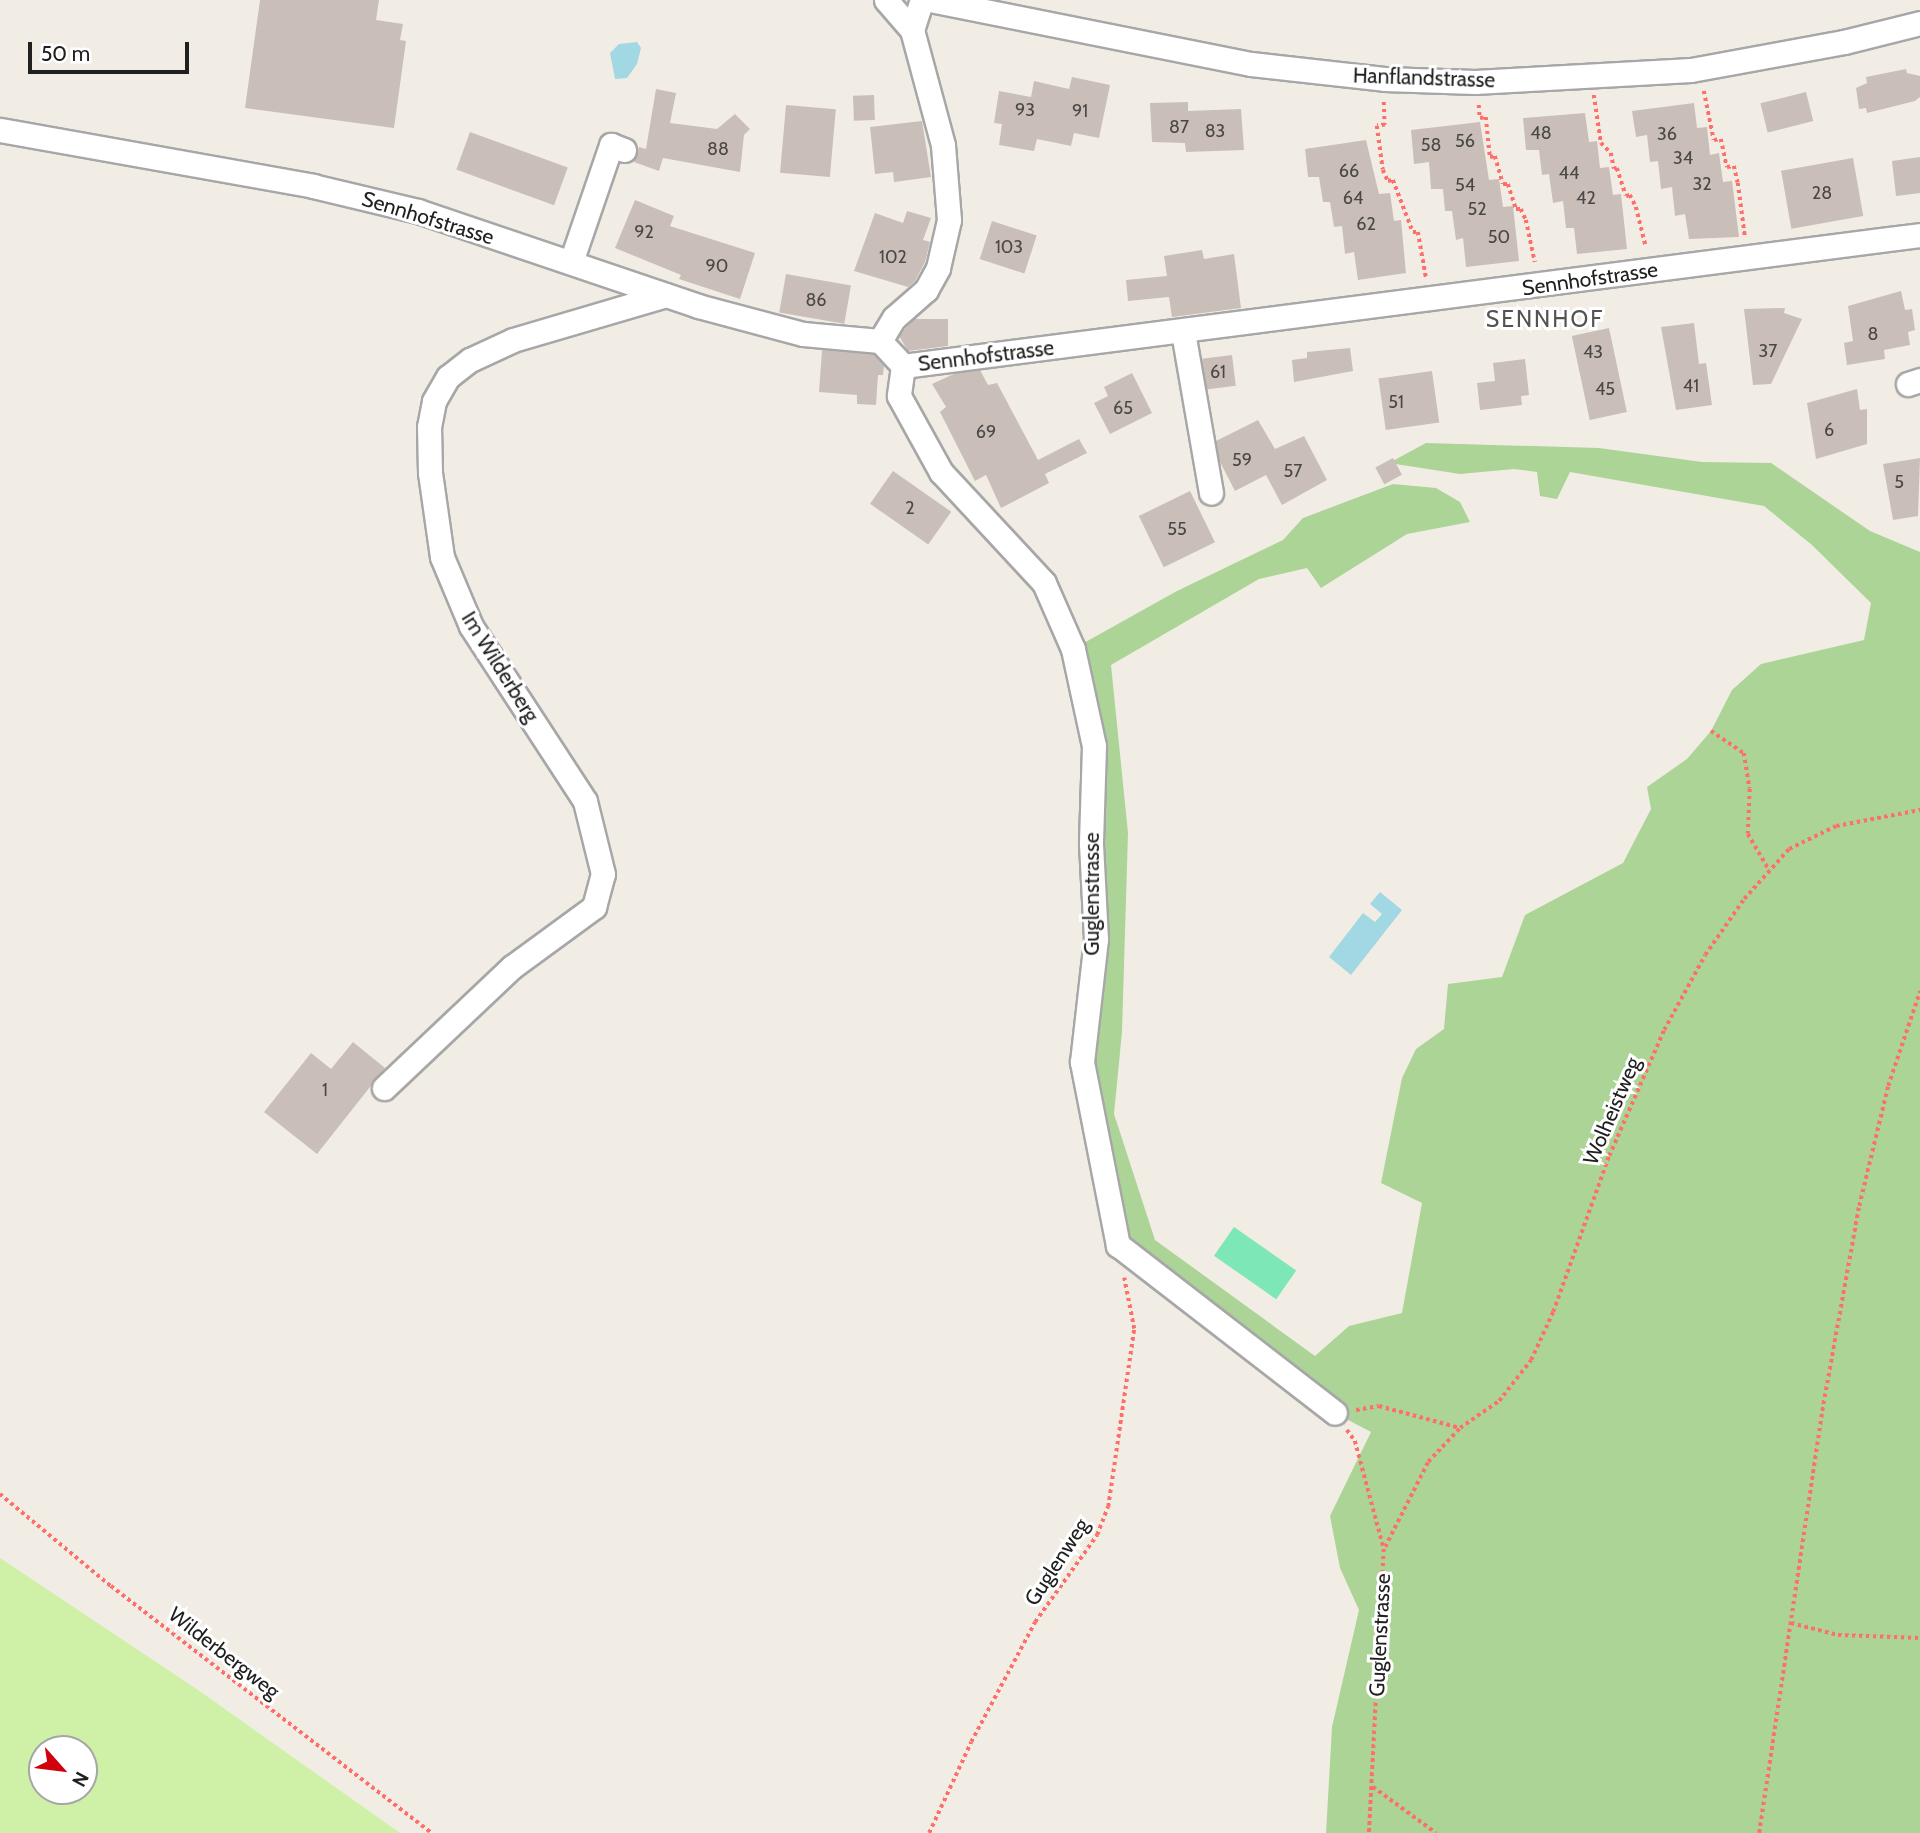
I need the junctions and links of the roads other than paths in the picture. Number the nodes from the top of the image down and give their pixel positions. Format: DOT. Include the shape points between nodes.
graph roads {
  1 [pos="886,0"];
  2 [pos="922,0"];
  3 [pos="930,0"];
  4 [pos="1920,23"];
  5 [pos="912,30"];
  6 [pos="0,130"];
  7 [pos="624,149"];
  8 [pos="1920,236"];
  9 [pos="571,262"];
  10 [pos="666,295"];
  11 [pos="1183,332"];
  12 [pos="880,341"];
  13 [pos="903,366"];
  14 [pos="1210,493"];
  15 [pos="384,1088"];
  16 [pos="1335,1413"];
  1 -- 5 [label="street"];
  2 -- 5 [label="street"];
  3 -- 4 [label="street, Hanflandstrasse" via="1251,64 1384,79 1475,82 1691,70"];
  5 -- 12 [label="street" via="943,145 948,220 937,268 926,290 894,318"];
  6 -- 9 [label="street, Sennhofstrasse" via="313,186 418,211"];
  7 -- 9 [label="street" via="611,145"];
  8 -- 11 [label="street, Sennhofstrasse"];
  9 -- 10 [label="street, Sennhofstrasse"];
  10 -- 12 [label="street, Sennhofstrasse" via="803,334"];
  10 -- 15 [label="street, Im Wilderberg" via="513,340 470,360 448,377 434,401 429,426 430,473 442,557 471,626 586,801 603,874 594,908 512,967"];
  11 -- 13 [label="street, Sennhofstrasse"];
  11 -- 14 [label="street"];
  12 -- 13 [label="street, Sennhofstrasse"];
  13 -- 16 [label="street, Guglenstrasse" via="900,396 941,472 1044,583 1073,649 1094,746 1091,844 1096,939 1082,1062 1118,1245"];
}
